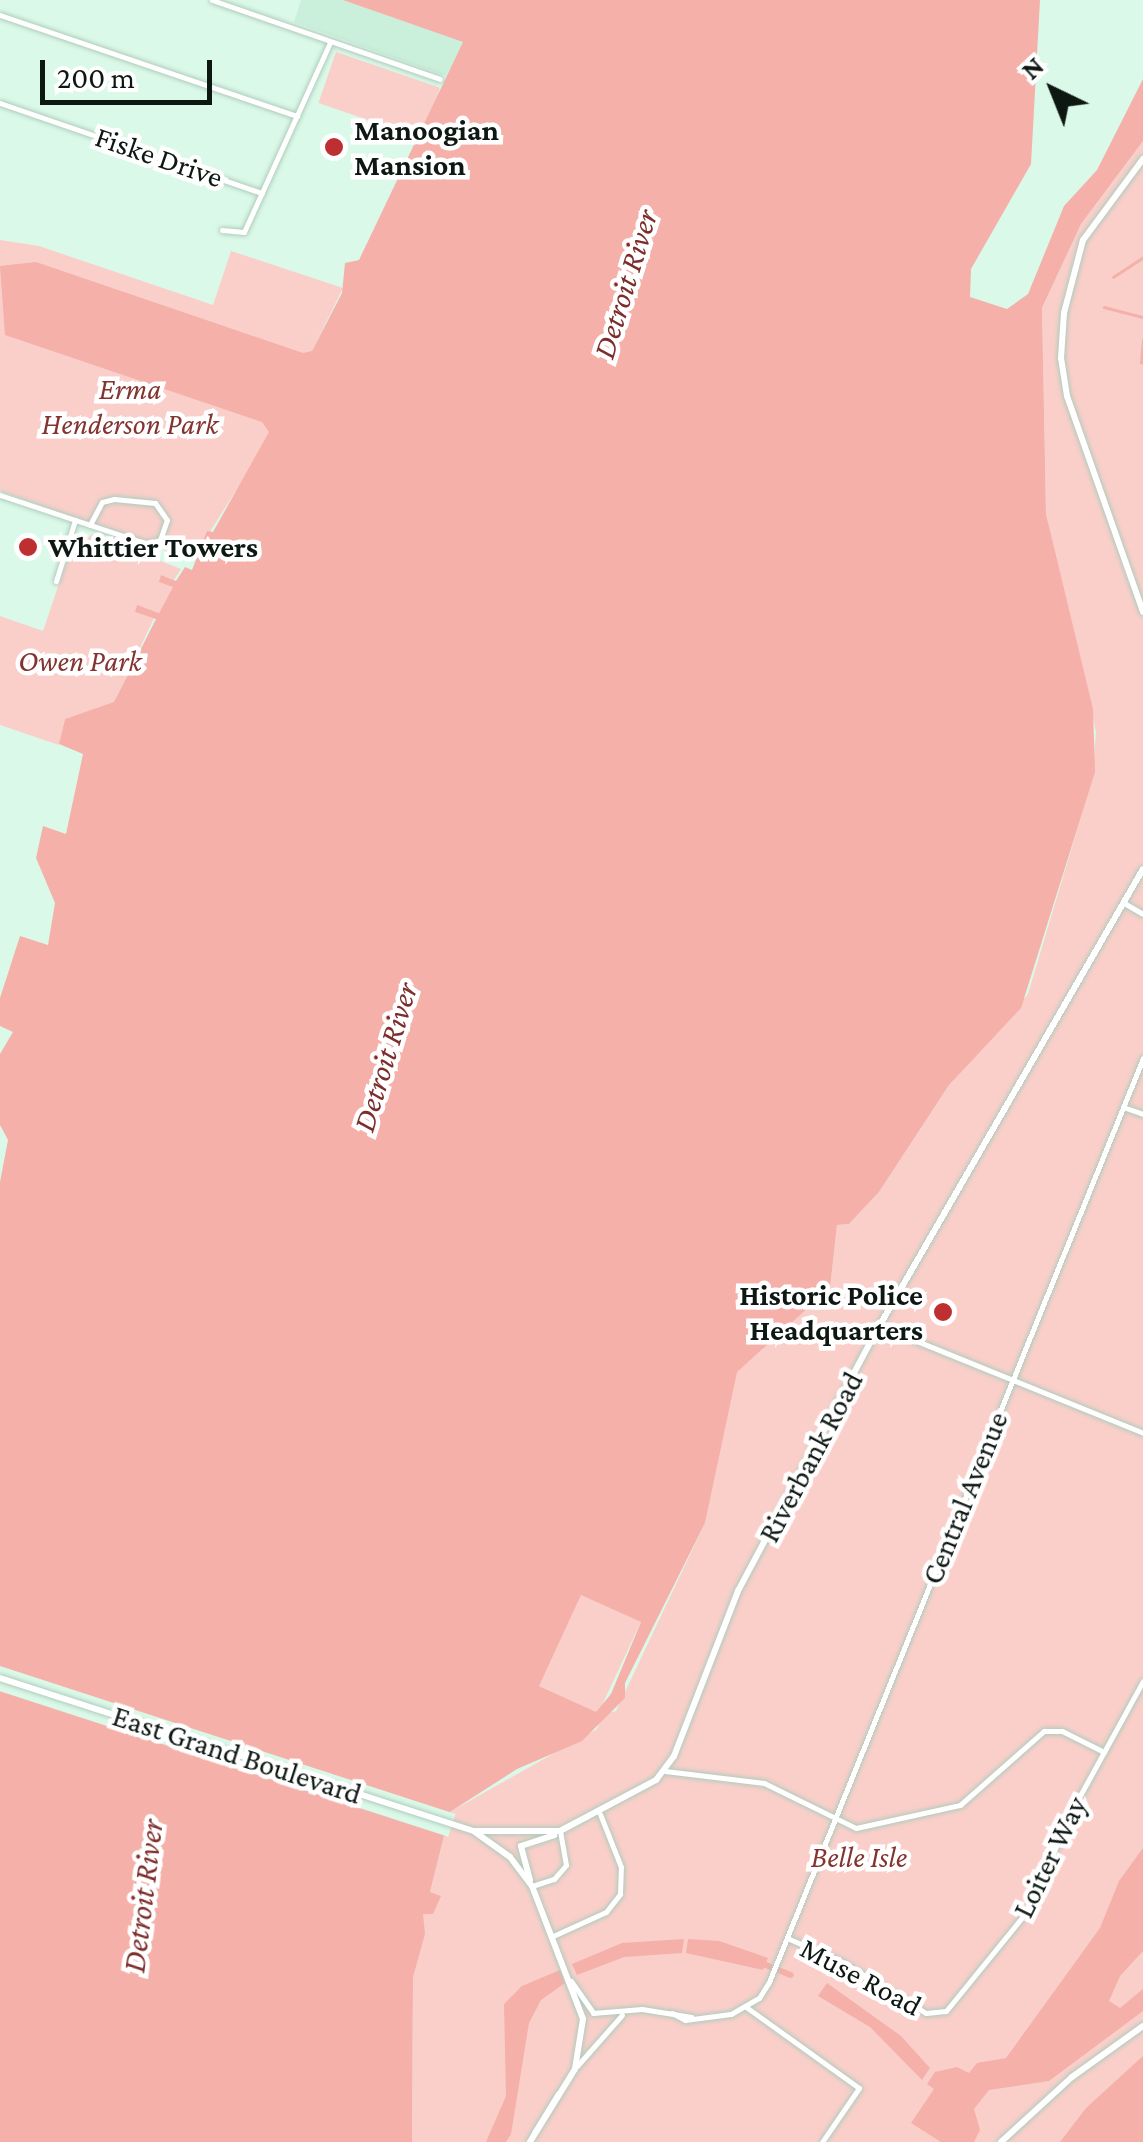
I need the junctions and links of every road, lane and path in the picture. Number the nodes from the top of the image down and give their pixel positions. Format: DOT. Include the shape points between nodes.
graph roads {
  1 [pos="212,0"];
  2 [pos="0,15"];
  3 [pos="331,41"];
  4 [pos="440,79"];
  5 [pos="0,103"];
  6 [pos="297,116"];
  7 [pos="1143,159"];
  8 [pos="262,192"];
  9 [pos="222,230"];
  10 [pos="0,495"];
  11 [pos="75,520"];
  12 [pos="90,525"];
  13 [pos="56,581"];
  14 [pos="1143,612"];
  15 [pos="1143,869"];
  16 [pos="1124,903"];
  17 [pos="1143,914"];
  18 [pos="1143,1058"];
  19 [pos="1124,1106"];
  20 [pos="1143,1114"];
  21 [pos="880,1326"];
  22 [pos="1013,1379"];
  23 [pos="1143,1432"];
  24 [pos="0,1678"];
  25 [pos="1143,1681"];
  26 [pos="1104,1752"];
  27 [pos="665,1771"];
  28 [pos="600,1814"];
  29 [pos="834,1822"];
  30 [pos="472,1831"];
  31 [pos="560,1832"];
  32 [pos="532,1886"];
  33 [pos="554,1936"];
  34 [pos="787,1938"];
  35 [pos="571,1981"];
  36 [pos="746,2007"];
  37 [pos="628,2012"];
  38 [pos="934,2015"];
  39 [pos="1143,2026"];
  40 [pos="575,2068"];
  41 [pos="532,2138"];
  42 [pos="822,2142"];
  43 [pos="1001,2142"];
  1 -- 3 [label="street"];
  2 -- 6 [label="street"];
  3 -- 4 [label="street"];
  3 -- 6 [label="street"];
  5 -- 8 [label="street, Fiske Drive"];
  6 -- 8 [label="street"];
  7 -- 14 [label="street" via="1082,240 1061,358 1067,396"];
  8 -- 9 [label="street" via="244,232"];
  10 -- 11 [label="street"];
  11 -- 12 [label="street"];
  11 -- 13 [label="street"];
  12 -- 12 [label="street" via="150,544 164,534 168,520 154,503 114,499 102,502"];
  15 -- 16 [label="street, Riverbank Road"];
  16 -- 17 [label="street"];
  16 -- 21 [label="street, Riverbank Road"];
  18 -- 19 [label="street, Central Avenue"];
  19 -- 20 [label="street"];
  19 -- 22 [label="street, Central Avenue"];
  21 -- 22 [label="street"];
  21 -- 27 [label="street, Riverbank Road" via="738,1591"];
  22 -- 23 [label="street"];
  22 -- 29 [label="street, Central Avenue"];
  24 -- 30 [label="street, East Grand Boulevard"];
  25 -- 26 [label="street, Loiter Way"];
  26 -- 29 [label="street" via="1062,1731 1044,1731 960,1805 888,1825 850,1828"];
  26 -- 38 [label="street, Loiter Way" via="1066,1821 1034,1904 950,2007"];
  27 -- 28 [label="street"];
  27 -- 29 [label="street" via="764,1783"];
  28 -- 31 [label="street"];
  28 -- 33 [label="street" via="621,1867 620,1894 606,1912"];
  29 -- 34 [label="street, Central Avenue"];
  30 -- 31 [label="street"];
  30 -- 32 [label="street" via="510,1857"];
  31 -- 32 [label="street" via="567,1853 562,1871"];
  31 -- 32 [label="street" via="521,1846"];
  32 -- 33 [label="street"];
  33 -- 35 [label="street"];
  34 -- 36 [label="street, Central Avenue" via="772,1974"];
  34 -- 38 [label="street, Muse Road"];
  35 -- 37 [label="street" via="592,2014"];
  35 -- 40 [label="street" via="584,2026"];
  36 -- 37 [label="street" via="720,2017"];
  36 -- 42 [label="street" via="859,2088"];
  37 -- 40 [label="street" via="600,2032"];
  39 -- 43 [label="street" via="1072,2077"];
  40 -- 41 [label="street"];
}
